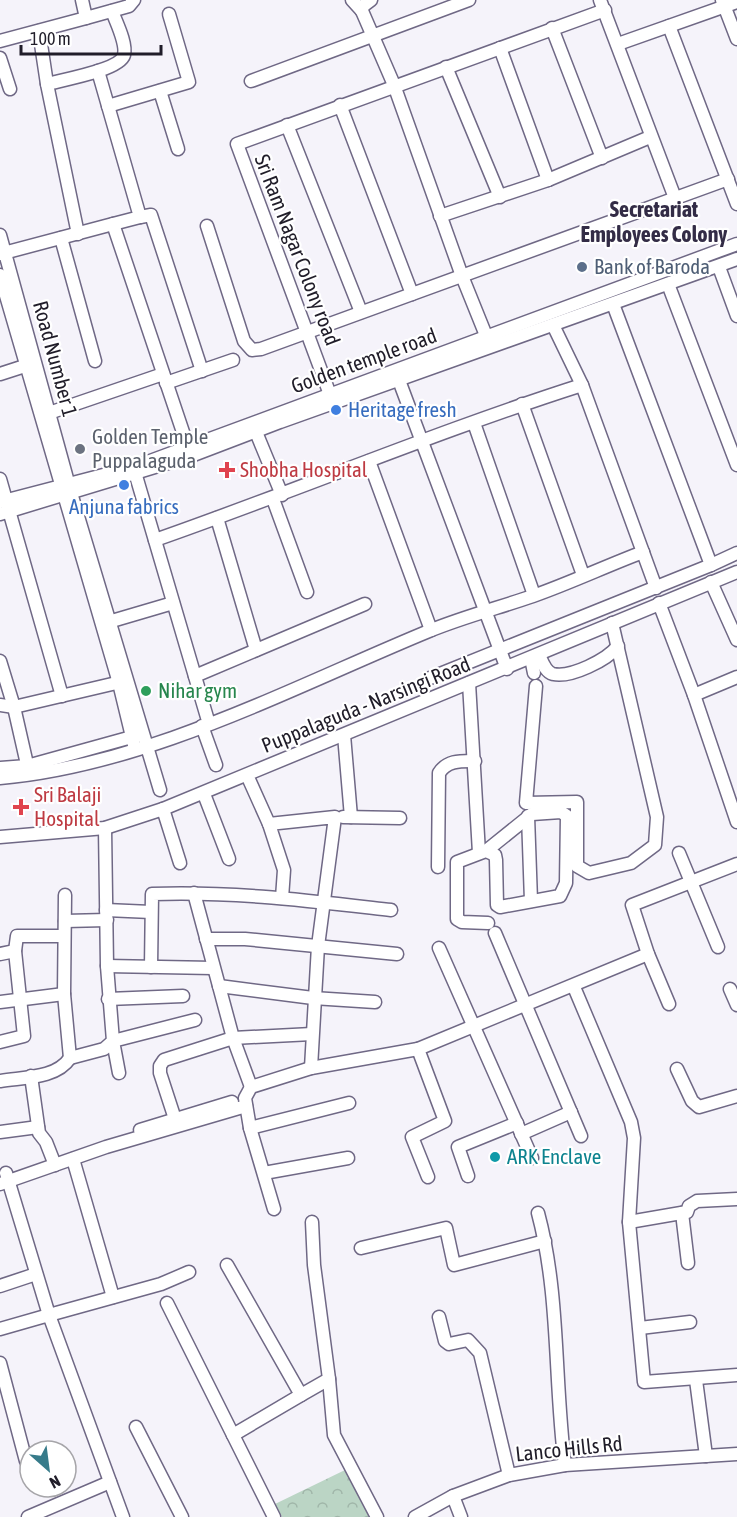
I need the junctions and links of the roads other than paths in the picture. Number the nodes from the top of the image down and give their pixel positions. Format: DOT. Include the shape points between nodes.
graph roads {
  1 [pos="82,0"];
  2 [pos="134,0"];
  3 [pos="352,0"];
  4 [pos="371,0"];
  5 [pos="469,0"];
  6 [pos="728,3"];
  7 [pos="602,5"];
  8 [pos="112,11"];
  9 [pos="362,11"];
  10 [pos="169,14"];
  11 [pos="86,18"];
  12 [pos="669,26"];
  13 [pos="552,28"];
  14 [pos="39,31"];
  15 [pos="371,34"];
  16 [pos="737,39"];
  17 [pos="0,41"];
  18 [pos="618,44"];
  19 [pos="500,48"];
  20 [pos="0,58"];
  21 [pos="446,67"];
  22 [pos="98,71"];
  23 [pos="251,81"];
  24 [pos="47,84"];
  25 [pos="394,85"];
  26 [pos="10,89"];
  27 [pos="160,91"];
  28 [pos="340,105"];
  29 [pos="108,106"];
  30 [pos="287,125"];
  31 [pos="650,137"];
  32 [pos="178,149"];
  33 [pos="602,158"];
  34 [pos="728,179"];
  35 [pos="548,180"];
  36 [pos="500,197"];
  37 [pos="675,198"];
  38 [pos="737,204"];
  39 [pos="440,216"];
  40 [pos="140,217"];
  41 [pos="113,224"];
  42 [pos="207,226"];
  43 [pos="78,234"];
  44 [pos="0,235"];
  45 [pos="61,238"];
  46 [pos="737,244"];
  47 [pos="3,253"];
  48 [pos="737,259"];
  49 [pos="719,267"];
  50 [pos="0,275"];
  51 [pos="462,276"];
  52 [pos="668,284"];
  53 [pos="412,294"];
  54 [pos="613,304"];
  55 [pos="361,312"];
  56 [pos="11,315"];
  57 [pos="737,316"];
  58 [pos="553,325"];
  59 [pos="308,332"];
  60 [pos="489,341"];
  61 [pos="233,360"];
  62 [pos="95,361"];
  63 [pos="31,364"];
  64 [pos="202,371"];
  65 [pos="0,374"];
  66 [pos="397,375"];
  67 [pos="164,379"];
  68 [pos="582,385"];
  69 [pos="331,399"];
  70 [pos="522,404"];
  71 [pos="49,412"];
  72 [pos="474,423"];
  73 [pos="266,424"];
  74 [pos="420,442"];
  75 [pos="188,447"];
  76 [pos="369,461"];
  77 [pos="737,465"];
  78 [pos="135,470"];
  79 [pos="0,479"];
  80 [pos="66,490"];
  81 [pos="277,497"];
  82 [pos="4,507"];
  83 [pos="217,518"];
  84 [pos="155,540"];
  85 [pos="643,552"];
  86 [pos="737,553"];
  87 [pos="711,565"];
  88 [pos="737,572"];
  89 [pos="583,575"];
  90 [pos="711,582"];
  91 [pos="656,588"];
  92 [pos="307,592"];
  93 [pos="534,596"];
  94 [pos="173,603"];
  95 [pos="659,603"];
  96 [pos="365,604"];
  97 [pos="483,611"];
  98 [pos="106,623"];
  99 [pos="612,623"];
  100 [pos="431,630"];
  101 [pos="737,640"];
  102 [pos="618,646"];
  103 [pos="256,650"];
  104 [pos="499,650"];
  105 [pos="535,657"];
  106 [pos="0,660"];
  107 [pos="507,669"];
  108 [pos="534,673"];
  109 [pos="195,676"];
  110 [pos="737,677"];
  111 [pos="430,678"];
  112 [pos="124,682"];
  113 [pos="469,683"];
  114 [pos="536,686"];
  115 [pos="694,695"];
  116 [pos="62,696"];
  117 [pos="0,705"];
  118 [pos="14,707"];
  119 [pos="206,725"];
  120 [pos="344,735"];
  121 [pos="140,741"];
  122 [pos="475,761"];
  123 [pos="216,765"];
  124 [pos="0,768"];
  125 [pos="28,771"];
  126 [pos="247,775"];
  127 [pos="0,778"];
  128 [pos="160,790"];
  129 [pos="732,791"];
  130 [pos="204,794"];
  131 [pos="163,809"];
  132 [pos="528,816"];
  133 [pos="335,817"];
  134 [pos="351,817"];
  135 [pos="400,818"];
  136 [pos="737,822"];
  137 [pos="269,824"];
  138 [pos="105,828"];
  139 [pos="0,837"];
  140 [pos="483,852"];
  141 [pos="679,853"];
  142 [pos="230,859"];
  143 [pos="180,863"];
  144 [pos="737,864"];
  145 [pos="438,867"];
  146 [pos="692,882"];
  147 [pos="195,893"];
  148 [pos="65,895"];
  149 [pos="282,898"];
  150 [pos="531,901"];
  151 [pos="325,903"];
  152 [pos="391,910"];
  153 [pos="151,912"];
  154 [pos="106,915"];
  155 [pos="65,921"];
  156 [pos="64,936"];
  157 [pos="206,939"];
  158 [pos="318,946"];
  159 [pos="718,947"];
  160 [pos="439,948"];
  161 [pos="15,951"];
  162 [pos="0,954"];
  163 [pos="397,954"];
  164 [pos="648,954"];
  165 [pos="107,966"];
  166 [pos="151,967"];
  167 [pos="213,968"];
  168 [pos="219,986"];
  169 [pos="574,987"];
  170 [pos="730,989"];
  171 [pos="64,994"];
  172 [pos="183,996"];
  173 [pos="21,999"];
  174 [pos="108,999"];
  175 [pos="313,999"];
  176 [pos="0,1002"];
  177 [pos="375,1002"];
  178 [pos="669,1004"];
  179 [pos="737,1005"];
  180 [pos="525,1007"];
  181 [pos="195,1020"];
  182 [pos="475,1028"];
  183 [pos="312,1034"];
  184 [pos="233,1038"];
  185 [pos="113,1041"];
  186 [pos="0,1042"];
  187 [pos="418,1049"];
  188 [pos="70,1058"];
  189 [pos="160,1066"];
  190 [pos="311,1068"];
  191 [pos="677,1069"];
  192 [pos="147,1070"];
  193 [pos="119,1073"];
  194 [pos="31,1076"];
  195 [pos="0,1081"];
  196 [pos="251,1087"];
  197 [pos="737,1096"];
  198 [pos="246,1102"];
  199 [pos="349,1103"];
  200 [pos="570,1112"];
  201 [pos="175,1119"];
  202 [pos="38,1127"];
  203 [pos="250,1128"];
  204 [pos="519,1129"];
  205 [pos="0,1132"];
  206 [pos="581,1137"];
  207 [pos="348,1158"];
  208 [pos="532,1158"];
  209 [pos="73,1159"];
  210 [pos="54,1161"];
  211 [pos="264,1173"];
  212 [pos="468,1176"];
  213 [pos="428,1177"];
  214 [pos="4,1178"];
  215 [pos="737,1199"];
  216 [pos="274,1209"];
  217 [pos="538,1213"];
  218 [pos="682,1213"];
  219 [pos="312,1222"];
  220 [pos="629,1222"];
  221 [pos="545,1241"];
  222 [pos="361,1248"];
  223 [pos="688,1263"];
  224 [pos="227,1265"];
  225 [pos="189,1272"];
  226 [pos="36,1274"];
  227 [pos="0,1286"];
  228 [pos="113,1297"];
  229 [pos="167,1303"];
  230 [pos="49,1315"];
  231 [pos="439,1317"];
  232 [pos="690,1322"];
  233 [pos="640,1328"];
  234 [pos="0,1329"];
  235 [pos="0,1363"];
  236 [pos="737,1375"];
  237 [pos="329,1380"];
  238 [pos="696,1380"];
  239 [pos="301,1395"];
  240 [pos="136,1427"];
  241 [pos="233,1435"];
  242 [pos="20,1439"];
  243 [pos="737,1454"];
  244 [pos="706,1456"];
  245 [pos="565,1465"];
  246 [pos="509,1475"];
  247 [pos="110,1482"];
  248 [pos="453,1496"];
  249 [pos="49,1513"];
  250 [pos="28,1517"];
  251 [pos="123,1517"];
  252 [pos="182,1517"];
  253 [pos="274,1517"];
  254 [pos="377,1517"];
  255 [pos="415,1517"];
  256 [pos="461,1517"];
  1 -- 11 [label="street"];
  2 -- 8 [label="street" via="129,6"];
  3 -- 9 [label="street"];
  4 -- 9 [label="street"];
  5 -- 15 [label="street"];
  6 -- 12 [label="street"];
  6 -- 16 [label="street"];
  7 -- 13 [label="street"];
  7 -- 18 [label="street"];
  8 -- 11 [label="street"];
  8 -- 22 [label="street" via="124,57"];
  9 -- 15 [label="street"];
  10 -- 27 [label="street" via="190,81"];
  11 -- 14 [label="street"];
  12 -- 18 [label="street"];
  12 -- 34 [label="street"];
  13 -- 19 [label="street"];
  13 -- 33 [label="street"];
  14 -- 17 [label="street"];
  14 -- 24 [label="street"];
  15 -- 23 [label="street"];
  15 -- 25 [label="street"];
  18 -- 31 [label="street"];
  19 -- 21 [label="street"];
  19 -- 35 [label="street"];
  20 -- 26 [label="street"];
  21 -- 25 [label="street"];
  21 -- 36 [label="street"];
  22 -- 24 [label="street"];
  22 -- 29 [label="street"];
  24 -- 43 [label="street"];
  25 -- 28 [label="street"];
  25 -- 39 [label="street"];
  27 -- 29 [label="street"];
  27 -- 32 [label="street"];
  28 -- 30 [label="street"];
  28 -- 53 [label="street"];
  29 -- 40 [label="street"];
  30 -- 55 [label="street"];
  30 -- 59 [label="street, Sri Ram Nagar Colony road" via="237,144"];
  31 -- 33 [label="street"];
  31 -- 37 [label="street"];
  33 -- 35 [label="street"];
  34 -- 37 [label="street"];
  34 -- 38 [label="street"];
  35 -- 36 [label="street"];
  36 -- 39 [label="street"];
  37 -- 51 [label="street"];
  39 -- 51 [label="street"];
  40 -- 41 [label="street"];
  40 -- 64 [label="street" via="151,214"];
  41 -- 43 [label="street"];
  41 -- 67 [label="street"];
  42 -- 59 [label="street" via="247,346 261,349"];
  43 -- 45 [label="street"];
  44 -- 47 [label="street, Road Number 1"];
  45 -- 47 [label="street"];
  45 -- 62 [label="street"];
  46 -- 60 [label="street, Golden temple road"];
  47 -- 56 [label="street, Road Number 1"];
  48 -- 49 [label="street, Golden temple road"];
  49 -- 52 [label="street, Golden temple road"];
  49 -- 57 [label="street"];
  50 -- 56 [label="street, Road Number 1"];
  51 -- 53 [label="street"];
  51 -- 60 [label="street"];
  52 -- 54 [label="street, Golden temple road"];
  52 -- 77 [label="street"];
  53 -- 55 [label="street"];
  54 -- 58 [label="street, Golden temple road"];
  54 -- 87 [label="street"];
  55 -- 59 [label="street"];
  56 -- 63 [label="street, Road Number 1"];
  58 -- 60 [label="street, Golden temple road"];
  58 -- 68 [label="street"];
  59 -- 69 [label="street, Sri Ram Nagar Colony road"];
  60 -- 66 [label="street, Golden temple road"];
  61 -- 64 [label="street"];
  63 -- 65 [label="street"];
  63 -- 71 [label="street, Road Number 1"];
  63 -- 80 [label="street, Road Number 1"];
  64 -- 67 [label="street"];
  66 -- 69 [label="street, Golden temple road"];
  66 -- 74 [label="street"];
  67 -- 71 [label="street"];
  67 -- 75 [label="street"];
  68 -- 70 [label="street"];
  68 -- 85 [label="street"];
  69 -- 73 [label="street, Golden temple road"];
  70 -- 72 [label="street"];
  70 -- 89 [label="street"];
  71 -- 80 [label="street, Road Number 1"];
  72 -- 74 [label="street"];
  72 -- 93 [label="street"];
  73 -- 75 [label="street, Golden temple road"];
  73 -- 78 [label="street, Golden temple road"];
  73 -- 81 [label="street"];
  74 -- 76 [label="street"];
  74 -- 97 [label="street"];
  75 -- 78 [label="street, Golden temple road"];
  76 -- 81 [label="street"];
  76 -- 100 [label="street"];
  78 -- 80 [label="street, Golden temple road"];
  78 -- 84 [label="street"];
  79 -- 82 [label="street"];
  80 -- 82 [label="street, Golden temple road"];
  80 -- 98 [label="street"];
  81 -- 83 [label="street"];
  81 -- 92 [label="street"];
  82 -- 116 [label="street"];
  83 -- 84 [label="street"];
  83 -- 103 [label="street"];
  84 -- 94 [label="street"];
  85 -- 89 [label="street"];
  85 -- 91 [label="street"];
  86 -- 87 [label="street"];
  87 -- 91 [label="street"];
  88 -- 90 [label="street, Puppalaguda - Narsingi Road"];
  89 -- 93 [label="street"];
  90 -- 95 [label="street, Puppalaguda - Narsingi Road"];
  90 -- 101 [label="street"];
  91 -- 104 [label="street"];
  93 -- 97 [label="street"];
  94 -- 98 [label="street"];
  94 -- 109 [label="street"];
  95 -- 99 [label="street, Puppalaguda - Narsingi Road"];
  95 -- 115 [label="street"];
  96 -- 103 [label="street"];
  97 -- 100 [label="street"];
  97 -- 104 [label="street"];
  98 -- 112 [label="street"];
  99 -- 102 [label="street"];
  99 -- 105 [label="street, Puppalaguda - Narsingi Road"];
  100 -- 119 [label="street"];
  102 -- 105 [label="street" via="602,662 556,674"];
  102 -- 114 [label="street" via="657,817 655,845 631,863 589,873 578,866 577,802 526,803"];
  103 -- 109 [label="street"];
  104 -- 107 [label="street"];
  104 -- 111 [label="street"];
  105 -- 107 [label="street, Puppalaguda - Narsingi Road"];
  105 -- 108 [label="street"];
  106 -- 118 [label="street"];
  107 -- 113 [label="street, Puppalaguda - Narsingi Road"];
  109 -- 119 [label="street"];
  110 -- 115 [label="street"];
  112 -- 116 [label="street"];
  112 -- 121 [label="street"];
  113 -- 120 [label="street, Puppalaguda - Narsingi Road"];
  113 -- 122 [label="street"];
  115 -- 129 [label="street"];
  116 -- 118 [label="street"];
  117 -- 118 [label="street"];
  118 -- 125 [label="street"];
  119 -- 121 [label="street"];
  119 -- 123 [label="street"];
  120 -- 126 [label="street, Puppalaguda - Narsingi Road"];
  120 -- 134 [label="street"];
  121 -- 125 [label="street"];
  121 -- 128 [label="street"];
  122 -- 140 [label="street"];
  122 -- 145 [label="street" via="455,761 439,772"];
  124 -- 125 [label="street"];
  125 -- 127 [label="street"];
  126 -- 130 [label="street, Puppalaguda - Narsingi Road"];
  126 -- 137 [label="street"];
  129 -- 136 [label="street"];
  130 -- 131 [label="street, Puppalaguda - Narsingi Road"];
  130 -- 142 [label="street"];
  131 -- 138 [label="street, Puppalaguda - Narsingi Road"];
  131 -- 143 [label="street"];
  132 -- 140 [label="street"];
  132 -- 150 [label="street"];
  132 -- 150 [label="street" via="556,812 567,816 566,889 560,896"];
  133 -- 134 [label="street"];
  133 -- 137 [label="street"];
  133 -- 151 [label="street"];
  134 -- 135 [label="street"];
  137 -- 149 [label="street" via="284,870"];
  138 -- 139 [label="street, Puppalaguda - Narsingi Road"];
  138 -- 154 [label="street"];
  140 -- 150 [label="street" via="495,855 497,905"];
  140 -- 180 [label="street" via="461,859 455,866 456,916 462,922 492,928"];
  141 -- 146 [label="street"];
  144 -- 146 [label="street"];
  146 -- 159 [label="street"];
  146 -- 164 [label="street" via="632,905"];
  147 -- 149 [label="street"];
  147 -- 153 [label="street" via="152,894"];
  147 -- 157 [label="street"];
  148 -- 155 [label="street"];
  149 -- 151 [label="street"];
  151 -- 152 [label="street"];
  151 -- 158 [label="street"];
  153 -- 154 [label="street"];
  153 -- 166 [label="street"];
  154 -- 155 [label="street"];
  154 -- 165 [label="street"];
  155 -- 156 [label="street"];
  156 -- 161 [label="street" via="17,936"];
  156 -- 171 [label="street"];
  157 -- 158 [label="street"];
  157 -- 167 [label="street"];
  158 -- 163 [label="street"];
  158 -- 175 [label="street"];
  160 -- 182 [label="street"];
  161 -- 162 [label="street"];
  161 -- 173 [label="street"];
  164 -- 169 [label="street"];
  164 -- 178 [label="street"];
  165 -- 166 [label="street"];
  165 -- 174 [label="street"];
  166 -- 167 [label="street"];
  167 -- 168 [label="street"];
  168 -- 175 [label="street"];
  168 -- 184 [label="street"];
  169 -- 180 [label="street"];
  169 -- 220 [label="street" via="631,1122 634,1138"];
  170 -- 179 [label="street"];
  171 -- 173 [label="street"];
  171 -- 188 [label="street"];
  172 -- 174 [label="street"];
  173 -- 176 [label="street"];
  173 -- 186 [label="street" via="24,1036"];
  174 -- 185 [label="street"];
  175 -- 177 [label="street"];
  175 -- 183 [label="street"];
  180 -- 182 [label="street"];
  180 -- 200 [label="street"];
  181 -- 185 [label="street"];
  182 -- 187 [label="street"];
  182 -- 204 [label="street"];
  183 -- 184 [label="street"];
  183 -- 190 [label="street"];
  184 -- 189 [label="street" via="164,1060"];
  184 -- 196 [label="street"];
  185 -- 188 [label="street" via="104,1049"];
  185 -- 193 [label="street"];
  187 -- 190 [label="street"];
  187 -- 213 [label="street" via="445,1121 412,1137"];
  188 -- 194 [label="street" via="56,1071"];
  189 -- 192 [label="street"];
  189 -- 201 [label="street"];
  190 -- 196 [label="street"];
  191 -- 197 [label="street" via="692,1101 699,1107"];
  194 -- 195 [label="street"];
  194 -- 202 [label="street"];
  196 -- 198 [label="street"];
  198 -- 201 [label="street"];
  198 -- 203 [label="street"];
  198 -- 209 [label="street"];
  199 -- 203 [label="street"];
  200 -- 204 [label="street"];
  200 -- 206 [label="street"];
  201 -- 210 [label="street"];
  202 -- 205 [label="street"];
  202 -- 210 [label="street"];
  203 -- 211 [label="street"];
  204 -- 208 [label="street"];
  204 -- 212 [label="street" via="458,1147"];
  207 -- 211 [label="street"];
  209 -- 210 [label="street"];
  209 -- 228 [label="street"];
  210 -- 214 [label="street"];
  211 -- 216 [label="street"];
  214 -- 226 [label="street"];
  215 -- 218 [label="street" via="697,1201"];
  217 -- 221 [label="street"];
  218 -- 220 [label="street"];
  218 -- 223 [label="street"];
  219 -- 237 [label="street"];
  220 -- 233 [label="street"];
  221 -- 222 [label="street" via="454,1265 446,1227"];
  221 -- 245 [label="street" via="552,1279 558,1409"];
  224 -- 239 [label="street"];
  225 -- 228 [label="street"];
  226 -- 227 [label="street"];
  226 -- 230 [label="street"];
  228 -- 230 [label="street"];
  229 -- 241 [label="street"];
  230 -- 234 [label="street"];
  230 -- 247 [label="street"];
  231 -- 246 [label="street" via="445,1341 449,1344 468,1340 480,1353"];
  232 -- 233 [label="street"];
  233 -- 238 [label="street" via="644,1382"];
  235 -- 242 [label="street"];
  236 -- 238 [label="street"];
  237 -- 239 [label="street"];
  237 -- 254 [label="street" via="333,1435"];
  238 -- 244 [label="street"];
  239 -- 241 [label="street"];
  240 -- 252 [label="street"];
  241 -- 253 [label="street"];
  243 -- 244 [label="street, Lanco Hills Rd"];
  244 -- 245 [label="street, Lanco Hills Rd"];
  245 -- 246 [label="street, Lanco Hills Rd"];
  246 -- 248 [label="street, Lanco Hills Rd"];
  247 -- 249 [label="street"];
  247 -- 251 [label="street"];
  248 -- 255 [label="street, Lanco Hills Rd"];
  248 -- 256 [label="street"];
  249 -- 250 [label="street"];
}
